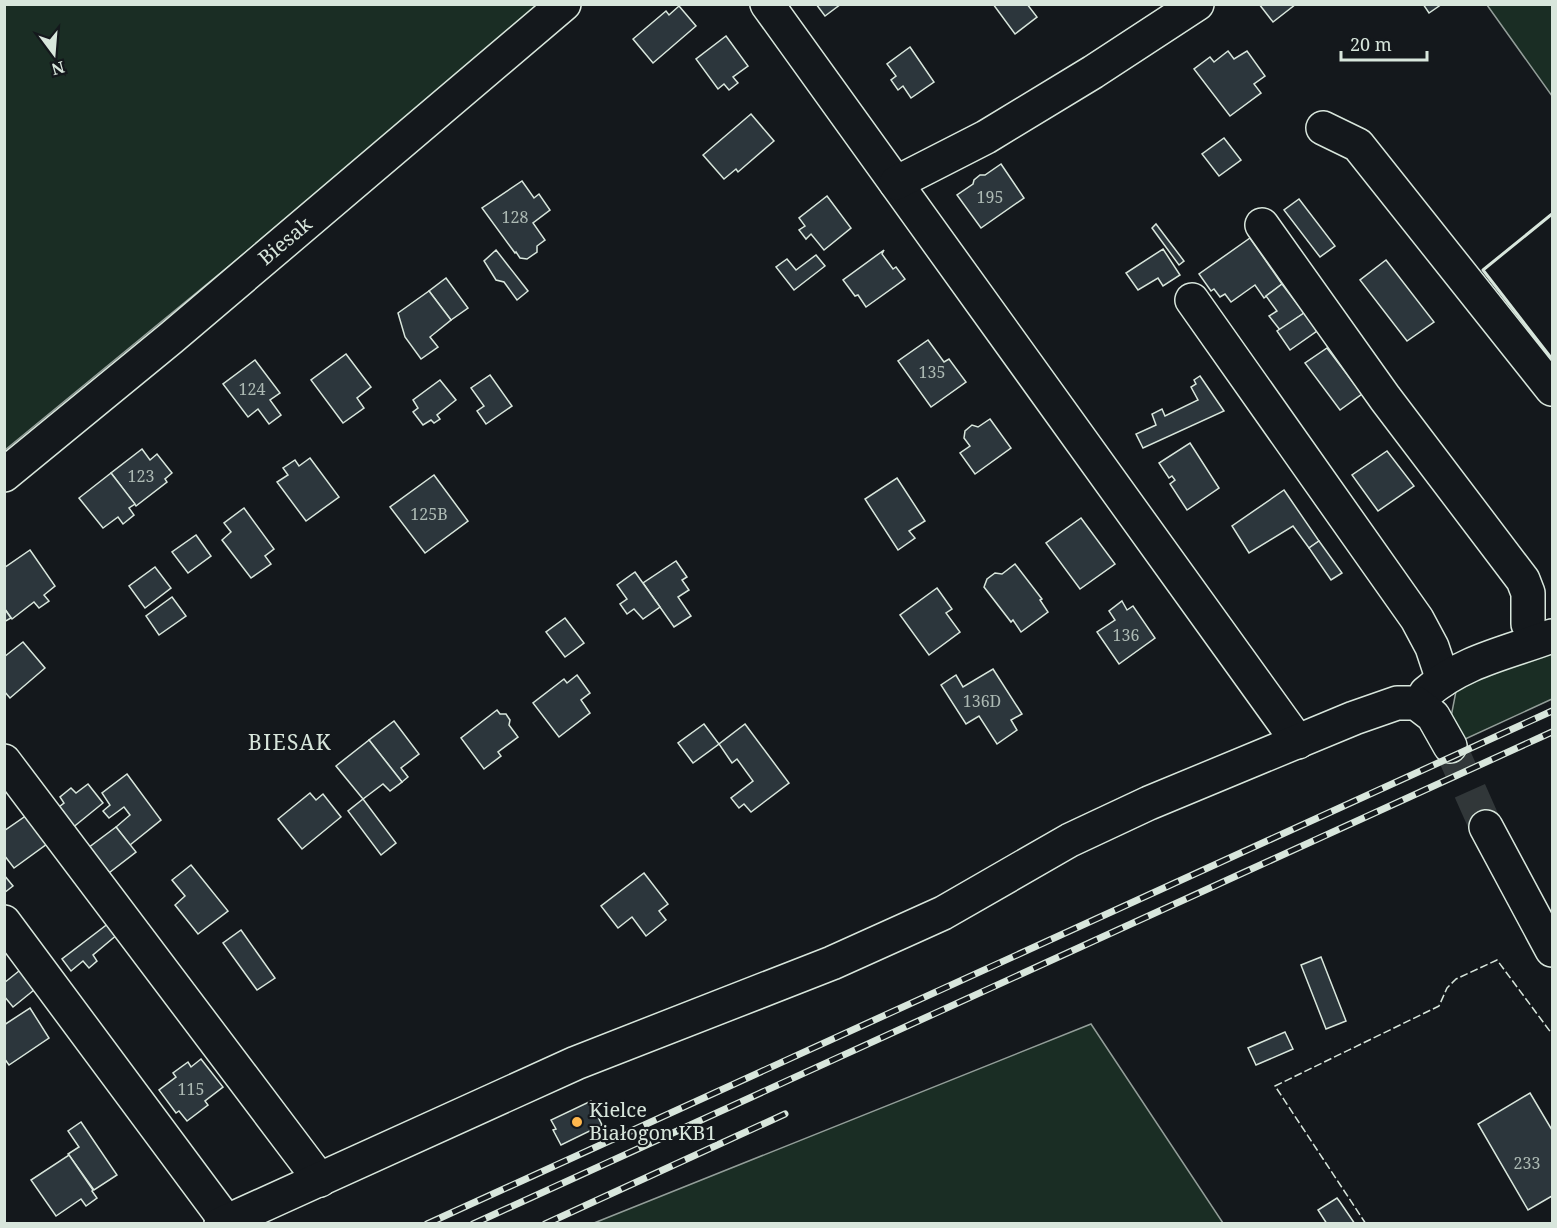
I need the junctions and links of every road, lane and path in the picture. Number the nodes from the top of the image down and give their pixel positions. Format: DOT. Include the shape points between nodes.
graph roads {
  1 [pos="564,4"];
  2 [pos="767,4"];
  3 [pos="1197,4"];
  4 [pos="1323,128"];
  5 [pos="896,183"];
  6 [pos="1262,225"];
  7 [pos="1192,300"];
  8 [pos="1552,389"];
  9 [pos="4,475"];
  10 [pos="1544,622"];
  11 [pos="1443,680"];
  12 [pos="1416,702"];
  13 [pos="1298,742"];
  14 [pos="1450,746"];
  15 [pos="4,761"];
  16 [pos="1486,827"];
  17 [pos="4,922"];
  18 [pos="1552,950"];
  19 [pos="320,1180"];
  20 [pos="224,1222"];
  1 -- 9 [label="street, Biesak"];
  2 -- 5 [label="street"];
  3 -- 5 [label="street" via="986,137"];
  4 -- 8 [label="street" via="1358,145"];
  5 -- 13 [label="street"];
  6 -- 10 [label="street" via="1385,398 1523,580 1529,607"];
  7 -- 11 [label="street" via="1417,619"];
  10 -- 11 [label="street" via="1495,654"];
  11 -- 12 [label="street"];
  12 -- 13 [label="street" via="1386,706"];
  12 -- 14 [label="street" via="1433,716"];
  13 -- 19 [label="street" via="1070,840 943,913 842,959 576,1064"];
  15 -- 19 [label="street"];
  16 -- 18 [label="street"];
  17 -- 20 [label="street"];
  19 -- 20 [label="street"];
}
